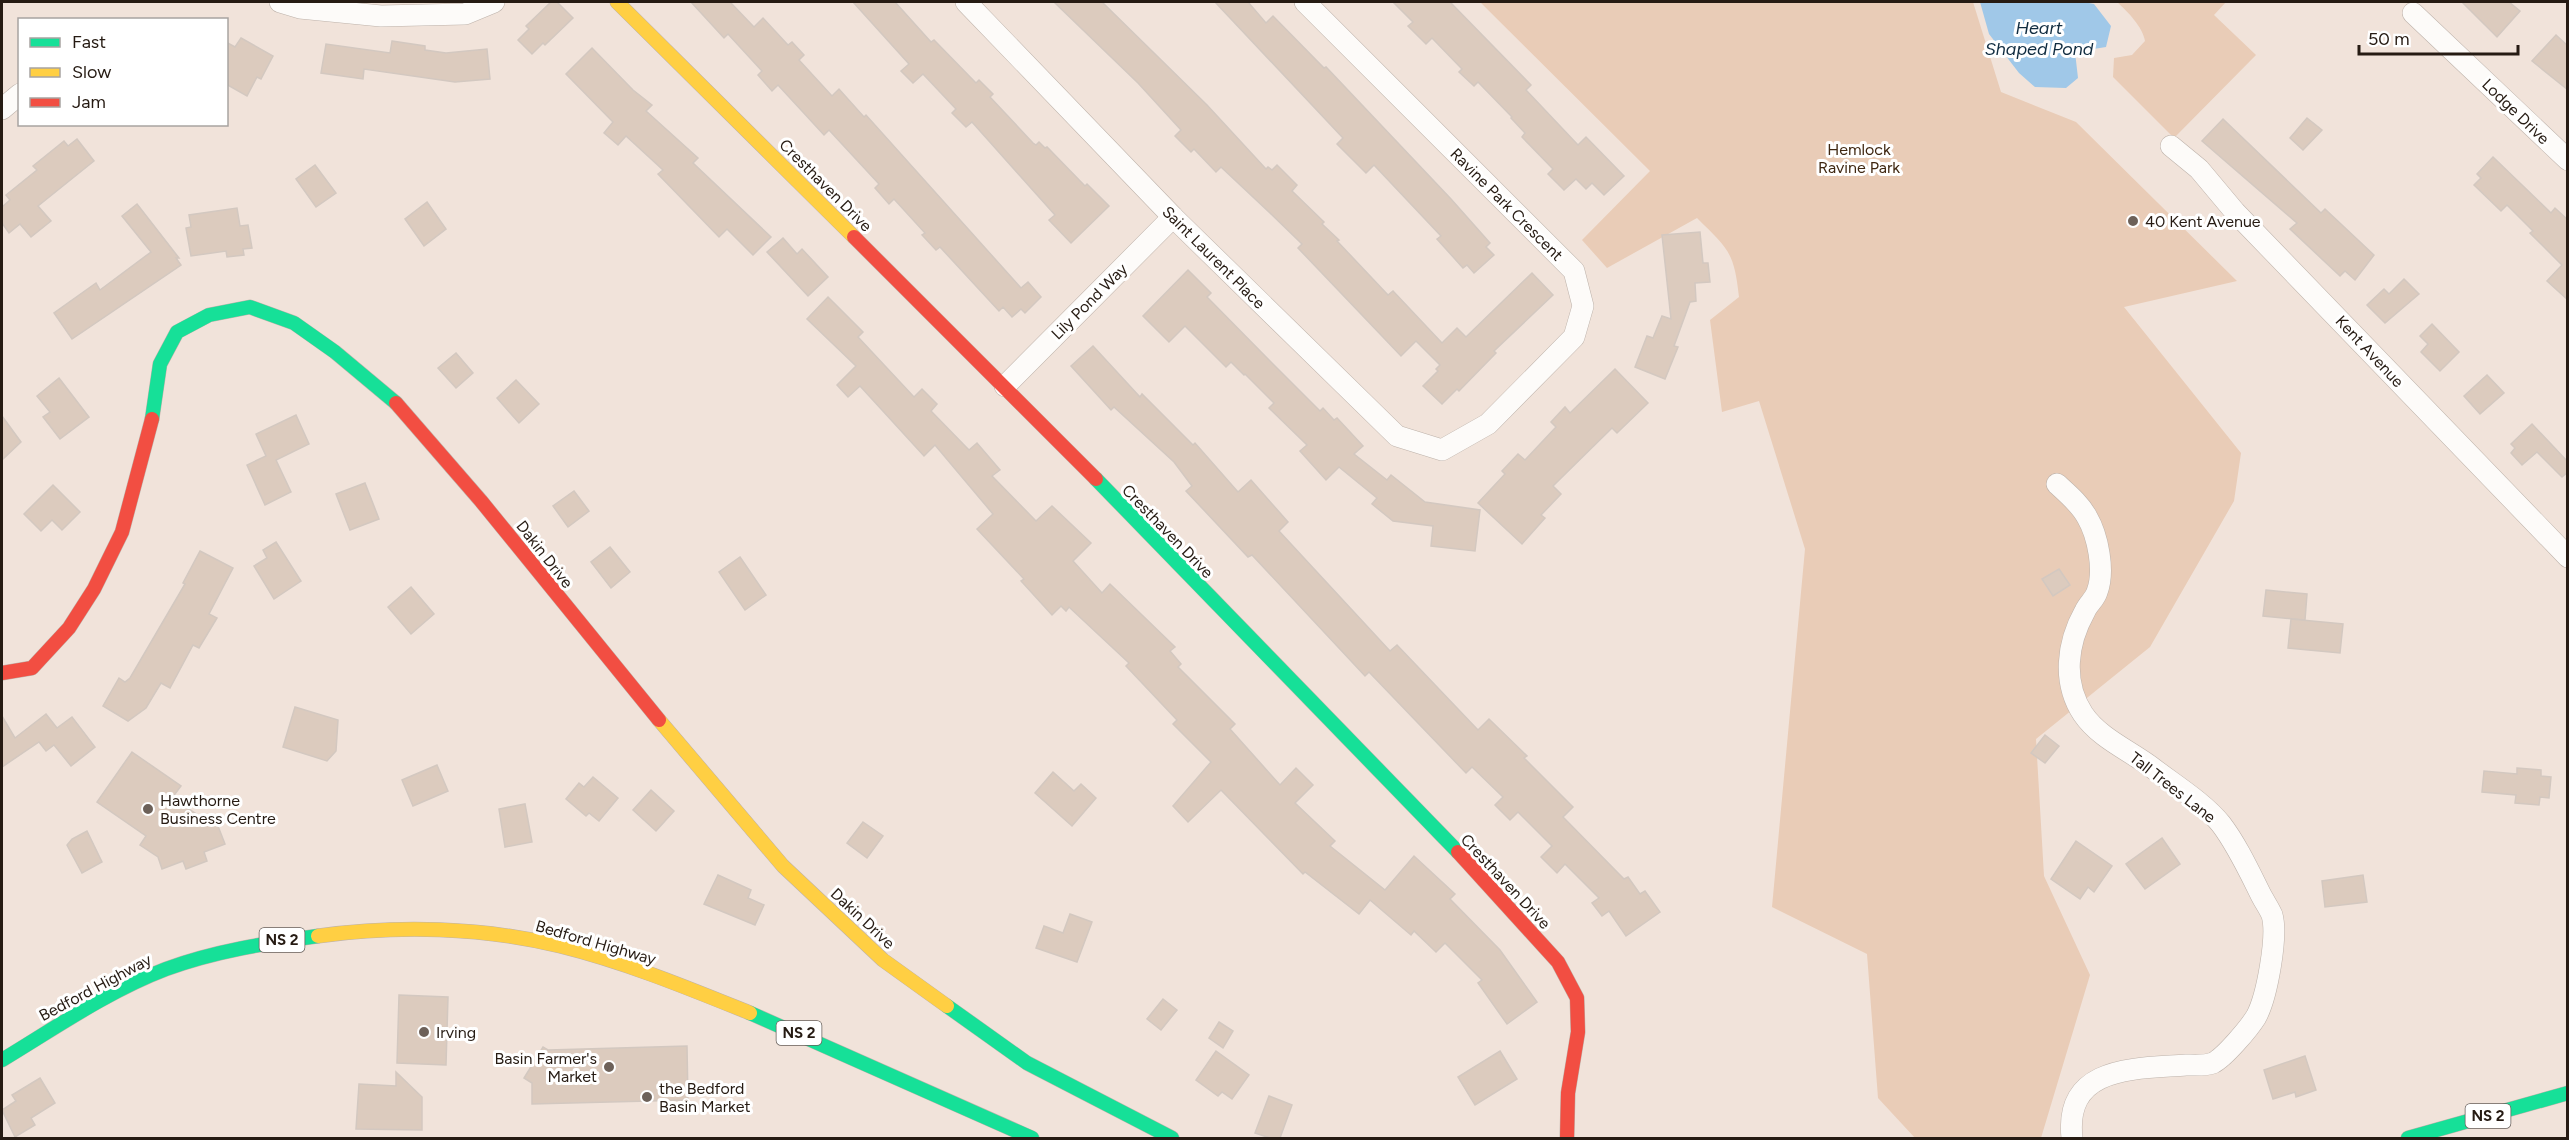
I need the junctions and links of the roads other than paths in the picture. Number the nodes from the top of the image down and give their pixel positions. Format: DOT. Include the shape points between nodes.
graph roads {
  1 [pos="280,2"];
  2 [pos="494,2"];
  3 [pos="617,2"];
  4 [pos="966,2"];
  5 [pos="1305,2"];
  6 [pos="2413,13"];
  7 [pos="18,96"];
  8 [pos="2,109"];
  9 [pos="2171,146"];
  10 [pos="2568,160"];
  11 [pos="1173,217"];
  12 [pos="1005,386"];
  13 [pos="1488,424"];
  14 [pos="2057,484"];
  15 [pos="2568,557"];
  16 [pos="2,673"];
  17 [pos="24,1044"];
  18 [pos="2,1047"];
  19 [pos="2,1060"];
  20 [pos="2568,1093"];
  21 [pos="1032,1138"];
  22 [pos="1172,1138"];
  23 [pos="1567,1138"];
  24 [pos="2072,1138"];
  25 [pos="2408,1138"];
  1 -- 2 [label="street" via="300,8 381,16 465,14"];
  3 -- 12 [label="street, Cresthaven Drive"];
  4 -- 11 [label="street, Saint Laurent Place"];
  5 -- 13 [label="street, Ravine Park Crescent" via="1574,272 1583,306 1574,337"];
  6 -- 10 [label="street, Lodge Drive"];
  7 -- 8 [label="street"];
  9 -- 15 [label="street, Kent Avenue" via="2199,169 2223,200"];
  11 -- 12 [label="street, Lily Pond Way"];
  11 -- 13 [label="street, Saint Laurent Place" via="1397,436 1442,450"];
  12 -- 23 [label="street, Cresthaven Drive" via="1471,866 1558,962 1577,998 1578,1032 1568,1093"];
  14 -- 24 [label="street, Tall Trees Lane" via="2088,517 2101,574 2097,593 2074,633 2068,668 2072,694 2084,715 2102,733 2152,767 2220,823 2272,915 2274,937 2257,1015 2246,1032 2213,1063 2127,1069 2099,1079 2076,1104"];
  16 -- 22 [label="street, Dakin Drive" via="32,668 69,628 94,589 122,531 150,433 160,364 177,332 209,315 250,307 294,323 389,395 482,501 662,724 783,866 883,960 1027,1063"];
  17 -- 18 [label="street"];
  17 -- 19 [label="street, Bedford Highway / NS 2"];
  17 -- 21 [label="street, Bedford Highway / NS 2" via="166,969 253,945 362,930 476,932 559,946 667,980 779,1024"];
  20 -- 25 [label="street, NS 2"];
}
